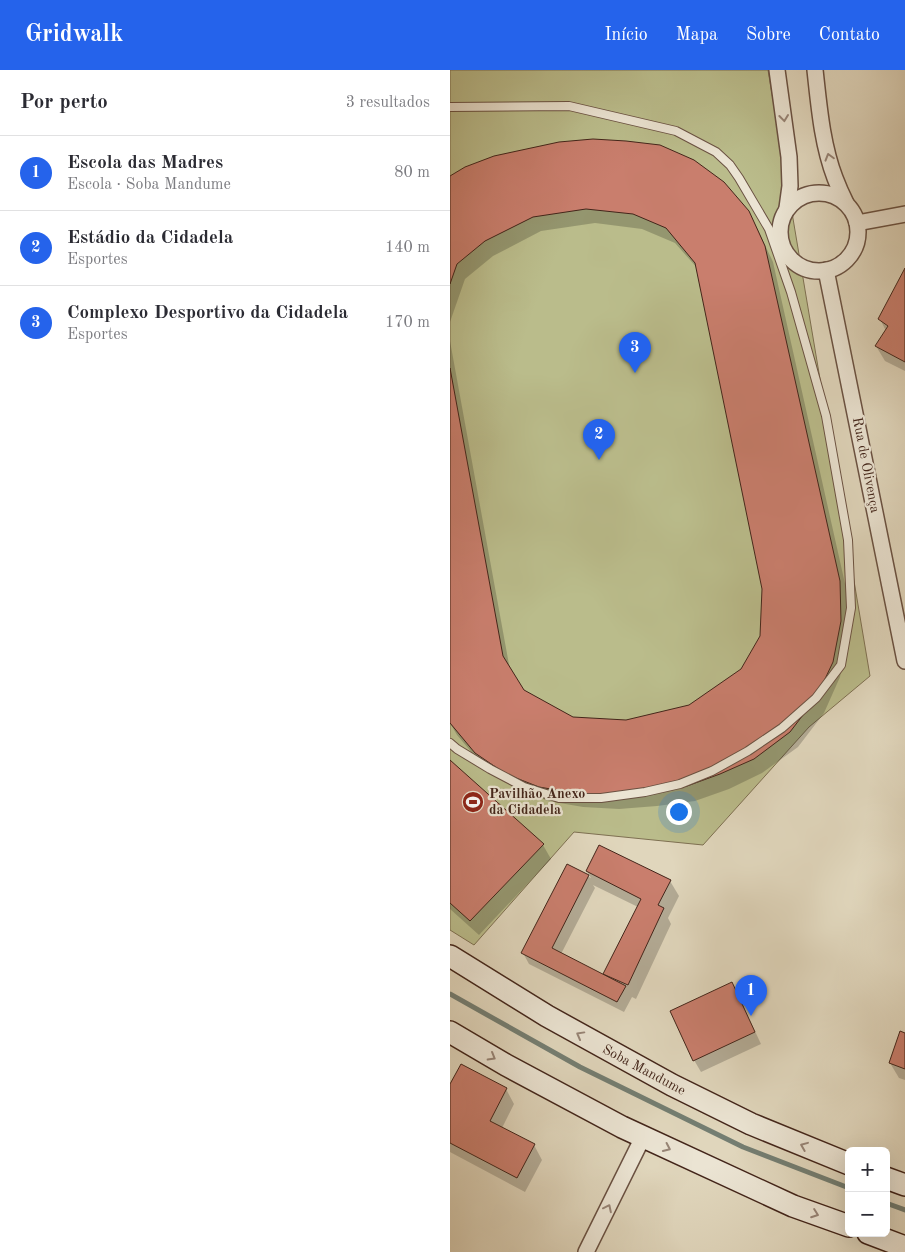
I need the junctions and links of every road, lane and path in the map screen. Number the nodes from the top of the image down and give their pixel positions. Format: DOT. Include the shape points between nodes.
graph roads {
  1 [pos="777,70"];
  2 [pos="815,70"];
  3 [pos="450,107"];
  4 [pos="846,203"];
  5 [pos="787,208"];
  6 [pos="905,214"];
  7 [pos="857,223"];
  8 [pos="826,270"];
  9 [pos="905,660"];
  10 [pos="450,742"];
  11 [pos="450,956"];
  12 [pos="450,1032"];
  13 [pos="643,1137"];
  14 [pos="845,1162"];
  15 [pos="890,1179"];
  16 [pos="905,1185"];
  17 [pos="845,1225"];
  18 [pos="879,1237"];
  19 [pos="905,1247"];
  20 [pos="586,1252"];
  1 -- 5 [label="street, one-way" via="789,157"];
  4 -- 2 [label="street, one-way" via="834,177 826,147"];
  3 -- 10 [label="lane" via="569,106 676,131 716,152 730,165 768,229 791,292 823,407 848,540 851,608 841,665 816,698 782,728 748,751 680,784 610,797 559,798 524,787 490,770"];
  4 -- 5 [label="street" via="826,193 817,193 802,196"];
  4 -- 7 [label="street"];
  5 -- 8 [label="street" via="779,230 789,258 807,269"];
  6 -- 7 [label="street"];
  7 -- 8 [label="street" via="858,235 848,258"];
  8 -- 9 [label="street, Rua de Olivença"];
  14 -- 11 [label="main road, Soba Mandume, one-way" via="751,1124 672,1085 547,1016"];
  12 -- 13 [label="main road, one-way"];
  13 -- 17 [label="main road, one-way" via="793,1206"];
  20 -- 13 [label="street, one-way"];
  15 -- 16 [label="main road"];
  18 -- 19 [label="main road"];
}
